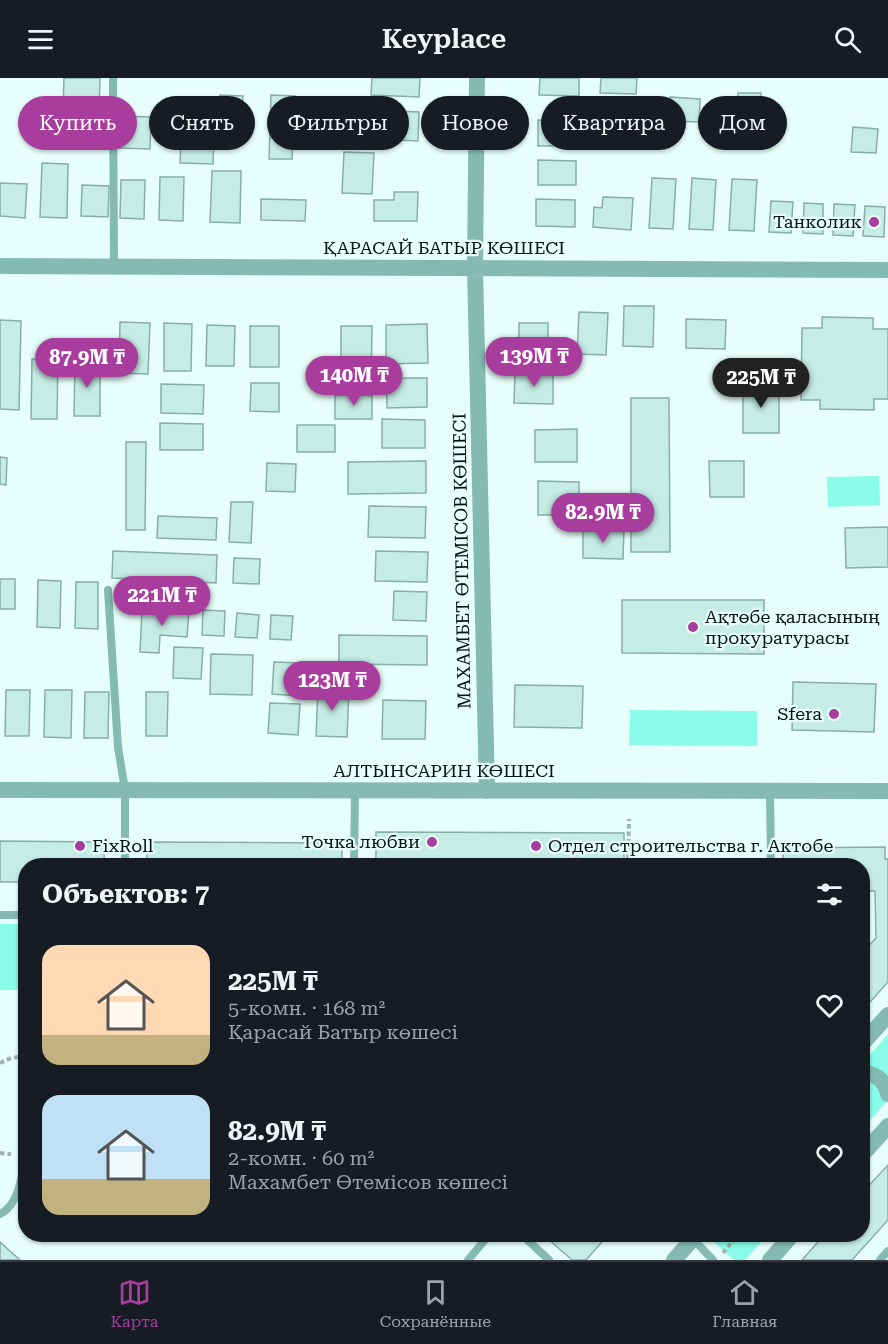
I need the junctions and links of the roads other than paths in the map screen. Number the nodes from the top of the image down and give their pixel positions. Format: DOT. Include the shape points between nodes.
graph roads {
  1 [pos="112,78"];
  2 [pos="477,78"];
  3 [pos="0,266"];
  4 [pos="114,267"];
  5 [pos="475,268"];
  6 [pos="888,270"];
  7 [pos="108,590"];
  8 [pos="0,790"];
  9 [pos="124,790"];
  10 [pos="355,791"];
  11 [pos="487,791"];
  12 [pos="770,791"];
  13 [pos="888,791"];
  14 [pos="125,858"];
  15 [pos="354,858"];
  16 [pos="771,858"];
  17 [pos="0,915"];
  18 [pos="18,915"];
  19 [pos="888,1015"];
  20 [pos="870,1035"];
  21 [pos="870,1074"];
  22 [pos="888,1094"];
  23 [pos="888,1126"];
  24 [pos="870,1146"];
  25 [pos="18,1190"];
  26 [pos="0,1214"];
  27 [pos="483,1242"];
  28 [pos="531,1242"];
  29 [pos="688,1242"];
  30 [pos="697,1242"];
  31 [pos="786,1242"];
  32 [pos="888,1251"];
  33 [pos="468,1260"];
  34 [pos="549,1260"];
  35 [pos="674,1260"];
  36 [pos="713,1260"];
  37 [pos="770,1260"];
  38 [pos="880,1260"];
  1 -- 4 [label="lane"];
  2 -- 5 [label="street, МАХАМБЕТ ӨТЕМІСОВ КӨШЕСІ"];
  3 -- 4 [label="street, ҚАРАСАЙ БАТЫР КӨШЕСІ"];
  4 -- 5 [label="street, ҚАРАСАЙ БАТЫР КӨШЕСІ"];
  5 -- 6 [label="street, ҚАРАСАЙ БАТЫР КӨШЕСІ"];
  5 -- 11 [label="street, МАХАМБЕТ ӨТЕМІСОВ КӨШЕСІ"];
  7 -- 9 [label="lane"];
  8 -- 9 [label="street, АЛТЫНСАРИН КӨШЕСІ"];
  9 -- 10 [label="street, АЛТЫНСАРИН КӨШЕСІ"];
  9 -- 14 [label="lane"];
  10 -- 11 [label="street, АЛТЫНСАРИН КӨШЕСІ"];
  10 -- 15 [label="lane"];
  11 -- 12 [label="street, АЛТЫНСАРИН КӨШЕСІ"];
  12 -- 13 [label="street, АЛТЫНСАРИН КӨШЕСІ"];
  12 -- 16 [label="lane"];
  17 -- 18 [label="lane"];
  19 -- 20 [label="street"];
  21 -- 22 [label="street" via="879,1077"];
  23 -- 24 [label="street"];
  25 -- 26 [label="lane" via="12,1205"];
  27 -- 33 [label="lane"];
  28 -- 34 [label="lane"];
  29 -- 35 [label="street"];
  30 -- 36 [label="lane"];
  31 -- 37 [label="street"];
  32 -- 38 [label="lane"];
}
